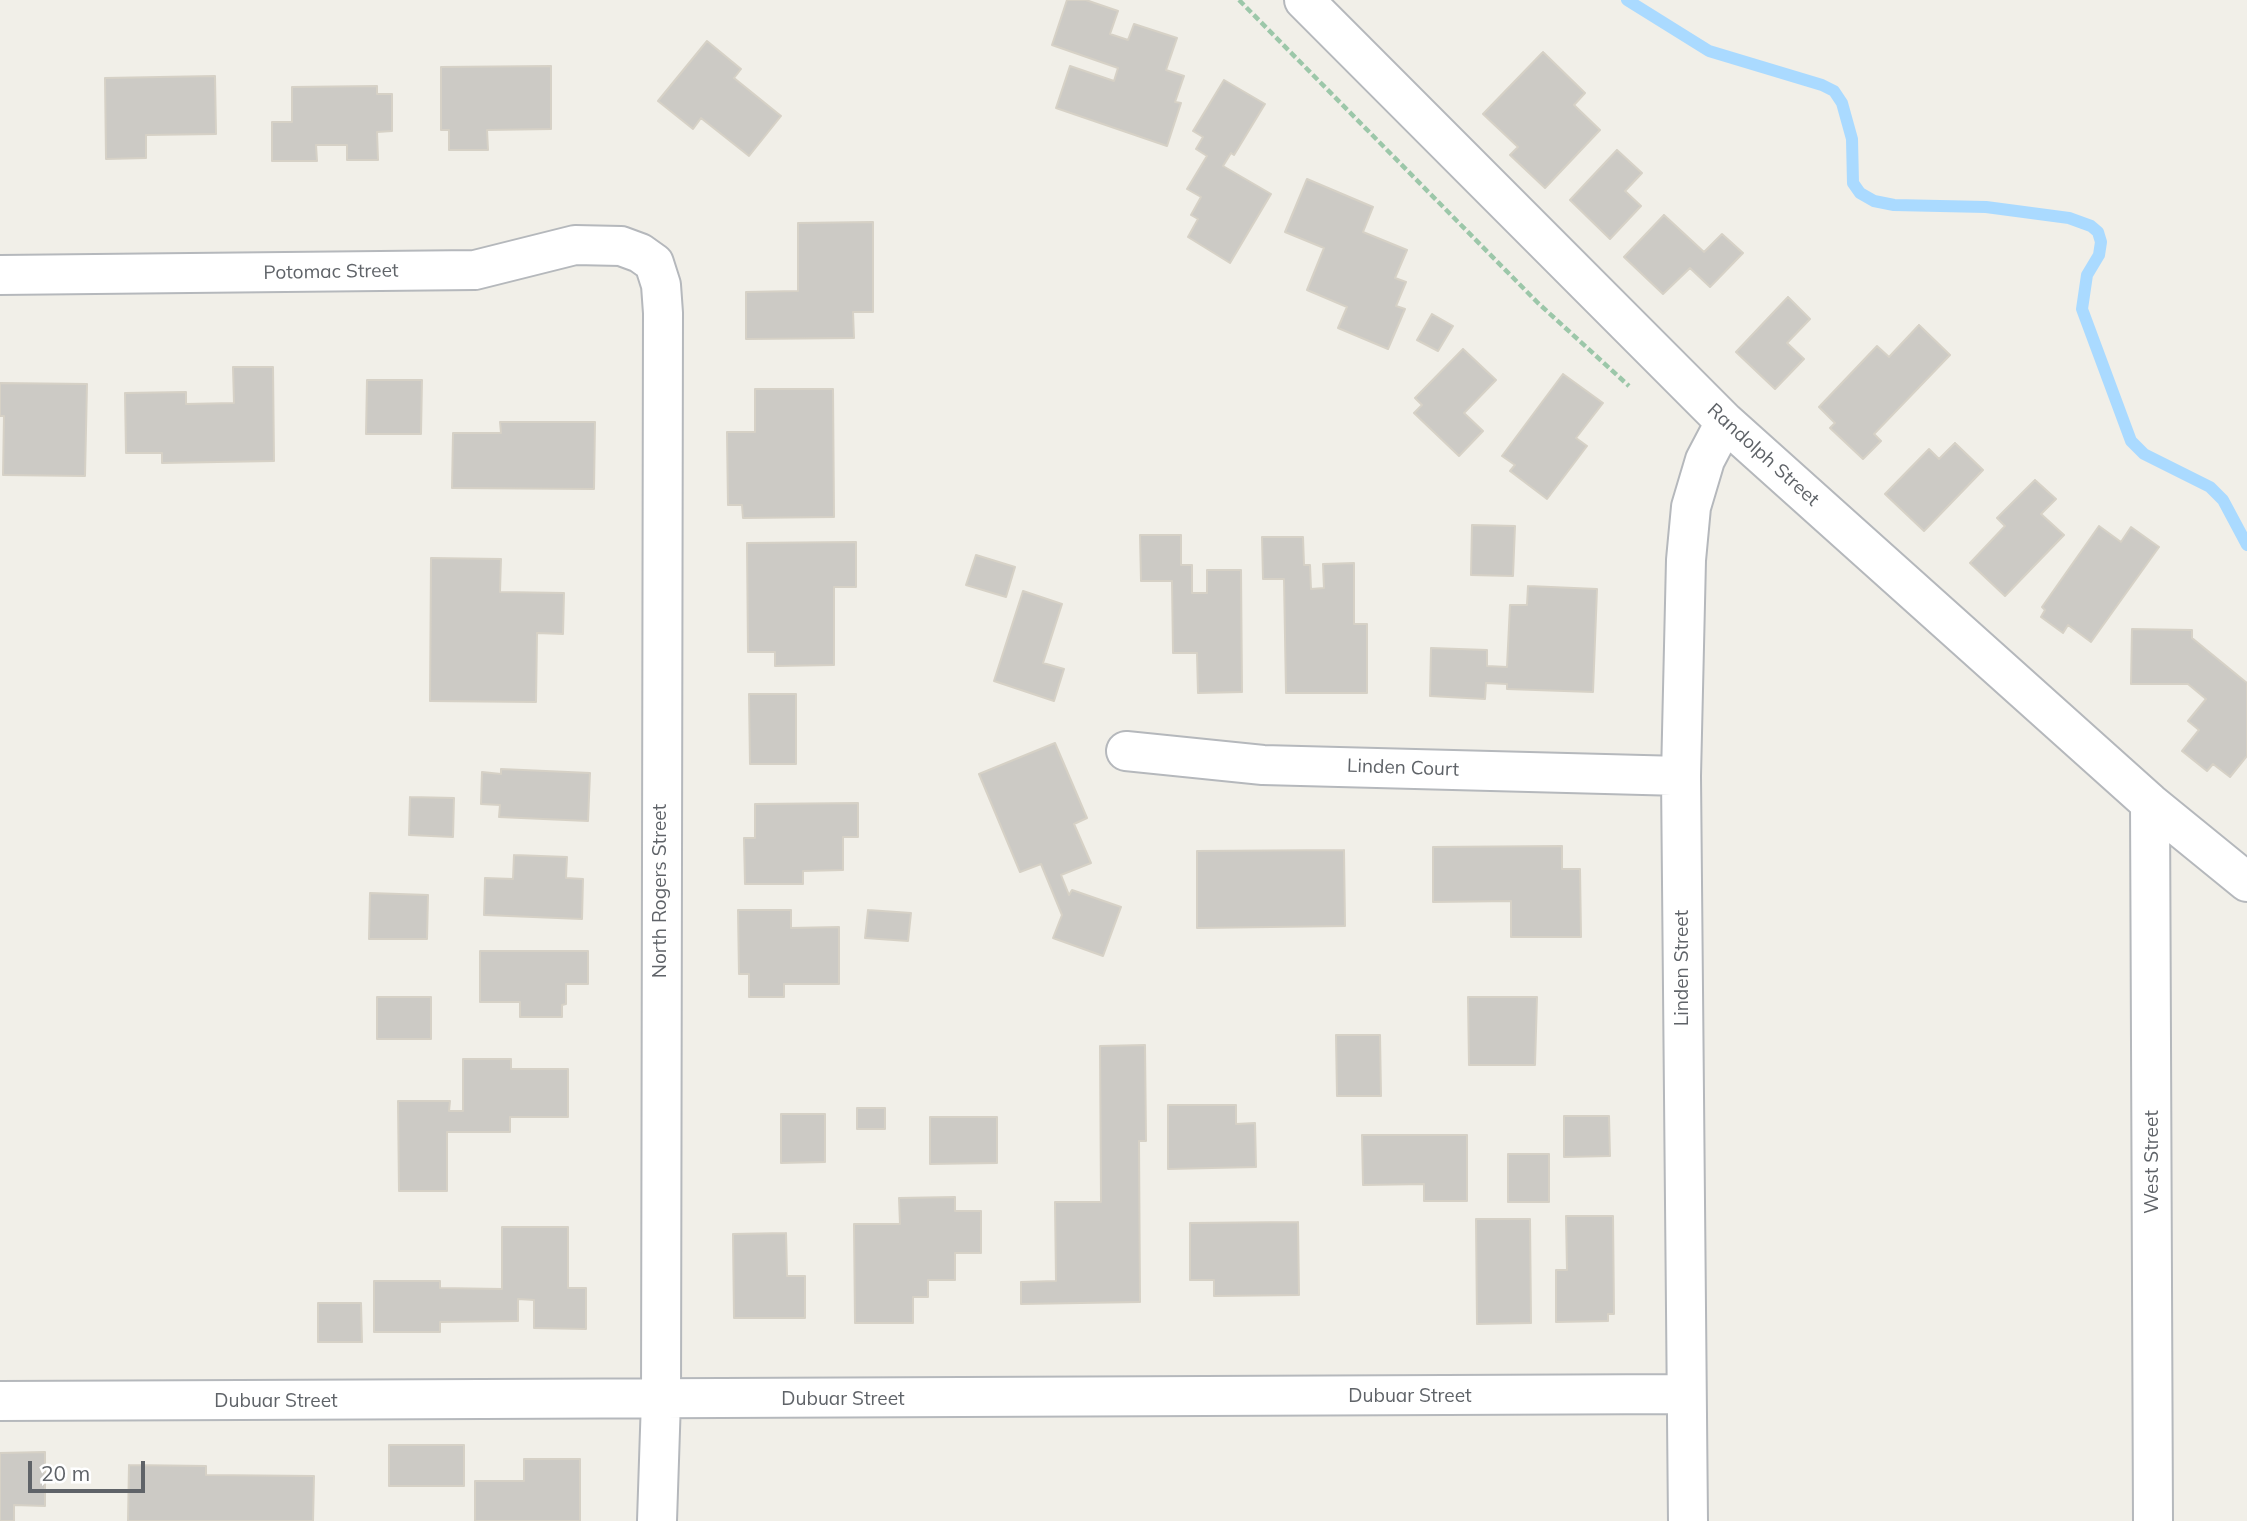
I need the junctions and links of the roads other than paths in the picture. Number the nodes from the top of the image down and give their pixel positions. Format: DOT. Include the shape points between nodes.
graph roads {
  1 [pos="1304,0"];
  2 [pos="654,263"];
  3 [pos="0,275"];
  4 [pos="1725,422"];
  5 [pos="1126,751"];
  6 [pos="1681,776"];
  7 [pos="2150,803"];
  8 [pos="2247,882"];
  9 [pos="1686,1394"];
  10 [pos="661,1400"];
  11 [pos="0,1401"];
  12 [pos="657,1521"];
  13 [pos="1688,1521"];
  14 [pos="2153,1521"];
  1 -- 4 [label="street, Randolph Street"];
  2 -- 3 [label="street, Potomac Street" via="621,246 575,245 475,270"];
  2 -- 10 [label="street, North Rogers Street" via="663,313"];
  4 -- 6 [label="street, Linden Street" via="1705,460 1691,508"];
  4 -- 7 [label="street, Randolph Street"];
  5 -- 6 [label="street, Linden Court" via="1263,765"];
  6 -- 9 [label="street, Linden Street"];
  7 -- 8 [label="street, Randolph Street"];
  7 -- 14 [label="street, West Street"];
  9 -- 10 [label="street, Dubuar Street"];
  9 -- 13 [label="street, Linden Street"];
  10 -- 11 [label="street, Dubuar Street"];
  10 -- 12 [label="street, North Rogers Street"];
}
